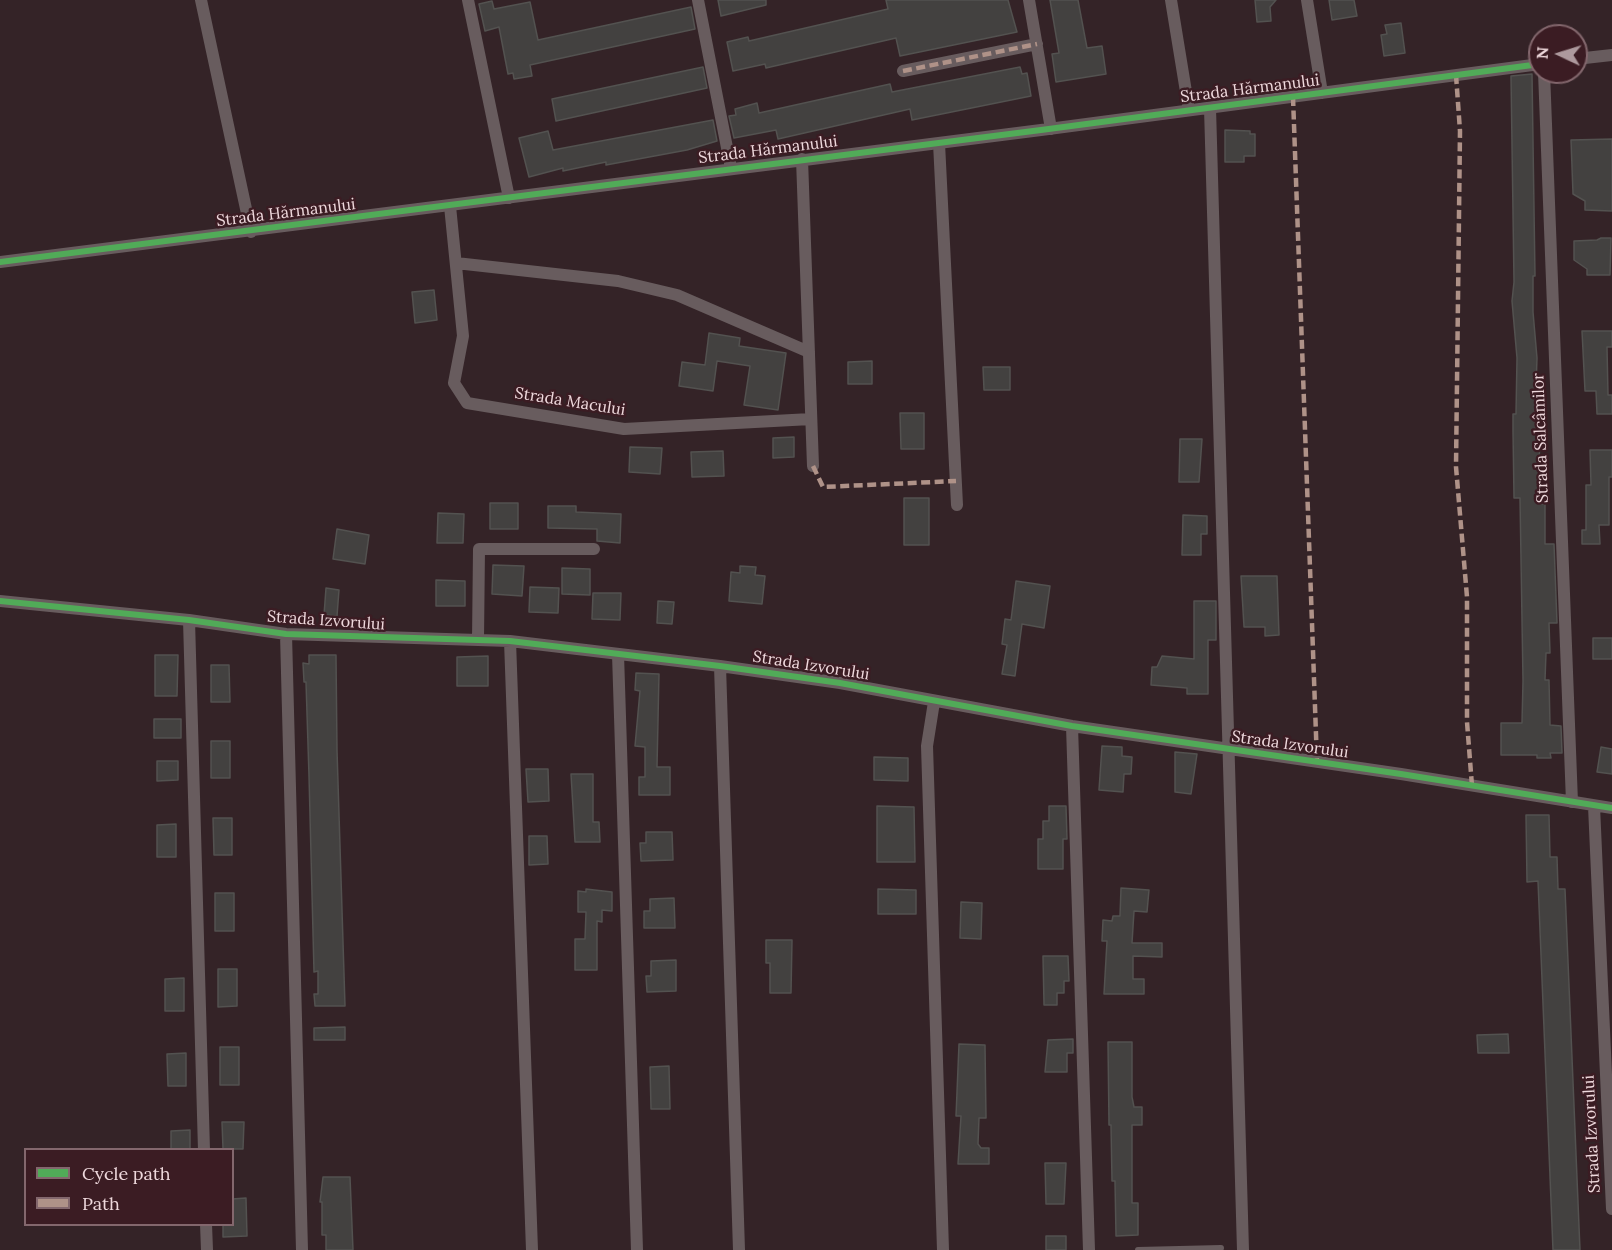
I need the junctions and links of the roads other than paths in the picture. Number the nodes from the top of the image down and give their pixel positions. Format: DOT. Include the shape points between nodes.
graph roads {
  1 [pos="201,0"];
  2 [pos="468,0"];
  3 [pos="698,0"];
  4 [pos="1029,0"];
  5 [pos="1171,0"];
  6 [pos="1307,0"];
  7 [pos="1037,45"];
  8 [pos="1612,55"];
  9 [pos="1588,58"];
  10 [pos="1528,66"];
  11 [pos="903,71"];
  12 [pos="1544,84"];
  13 [pos="1322,93"];
  14 [pos="1210,108"];
  15 [pos="1189,111"];
  16 [pos="1051,129"];
  17 [pos="939,143"];
  18 [pos="802,159"];
  19 [pos="731,168"];
  20 [pos="509,198"];
  21 [pos="450,206"];
  22 [pos="251,232"];
  23 [pos="0,262"];
  24 [pos="456,263"];
  25 [pos="809,352"];
  26 [pos="811,419"];
  27 [pos="813,466"];
  28 [pos="957,505"];
  29 [pos="594,549"];
  30 [pos="0,601"];
  31 [pos="189,620"];
  32 [pos="286,634"];
  33 [pos="478,640"];
  34 [pos="510,641"];
  35 [pos="618,654"];
  36 [pos="720,666"];
  37 [pos="934,702"];
  38 [pos="1072,726"];
  39 [pos="1230,750"];
  40 [pos="1572,802"];
  41 [pos="1594,806"];
  42 [pos="1612,808"];
  43 [pos="1607,989"];
  44 [pos="1611,1143"];
  45 [pos="204,1148"];
  46 [pos="1612,1209"];
  47 [pos="207,1226"];
  48 [pos="1221,1248"];
  49 [pos="207,1250"];
  50 [pos="302,1250"];
  51 [pos="532,1250"];
  52 [pos="637,1250"];
  53 [pos="739,1250"];
  54 [pos="943,1250"];
  55 [pos="1089,1250"];
  56 [pos="1138,1250"];
  57 [pos="1243,1250"];
  1 -- 22 [label="street"];
  2 -- 20 [label="street"];
  3 -- 19 [label="street"];
  4 -- 7 [label="street"];
  5 -- 15 [label="street"];
  6 -- 13 [label="street"];
  7 -- 11 [label="street"];
  7 -- 16 [label="street"];
  8 -- 9 [label="street"];
  10 -- 13 [label="street, Strada Hărmanului"];
  12 -- 40 [label="street, Strada Salcâmilor"];
  13 -- 14 [label="street, Strada Hărmanului"];
  14 -- 15 [label="street, Strada Hărmanului"];
  14 -- 39 [label="street"];
  15 -- 16 [label="street, Strada Hărmanului"];
  16 -- 17 [label="street, Strada Hărmanului"];
  17 -- 18 [label="street, Strada Hărmanului"];
  17 -- 28 [label="street"];
  18 -- 19 [label="street, Strada Hărmanului"];
  18 -- 25 [label="street"];
  19 -- 20 [label="street, Strada Hărmanului"];
  20 -- 21 [label="street, Strada Hărmanului"];
  21 -- 22 [label="street, Strada Hărmanului"];
  21 -- 24 [label="street, Strada Macului"];
  22 -- 23 [label="street, Strada Hărmanului"];
  24 -- 25 [label="street" via="618,281 665,292"];
  24 -- 26 [label="street, Strada Macului" via="463,336 454,383 467,403 624,429"];
  25 -- 26 [label="street"];
  26 -- 27 [label="street"];
  29 -- 33 [label="street" via="479,549"];
  30 -- 31 [label="street, Strada Izvorului"];
  31 -- 32 [label="street, Strada Izvorului"];
  31 -- 45 [label="street"];
  32 -- 33 [label="street, Strada Izvorului"];
  32 -- 50 [label="street"];
  33 -- 34 [label="street, Strada Izvorului"];
  34 -- 35 [label="street, Strada Izvorului"];
  34 -- 51 [label="street"];
  35 -- 36 [label="street, Strada Izvorului"];
  35 -- 52 [label="street"];
  36 -- 37 [label="street, Strada Izvorului" via="840,683"];
  36 -- 53 [label="street"];
  37 -- 38 [label="street, Strada Izvorului"];
  37 -- 54 [label="street" via="927,746"];
  38 -- 39 [label="street, Strada Izvorului"];
  38 -- 55 [label="street"];
  39 -- 40 [label="street, Strada Izvorului"];
  39 -- 57 [label="street"];
  40 -- 41 [label="street, Strada Izvorului"];
  41 -- 42 [label="street, Strada Izvorului"];
  41 -- 43 [label="street, Strada Izvorului"];
  43 -- 44 [label="street, Strada Izvorului"];
  44 -- 46 [label="street, Strada Izvorului"];
  47 -- 49 [label="street"];
  48 -- 56 [label="lane"];
}
